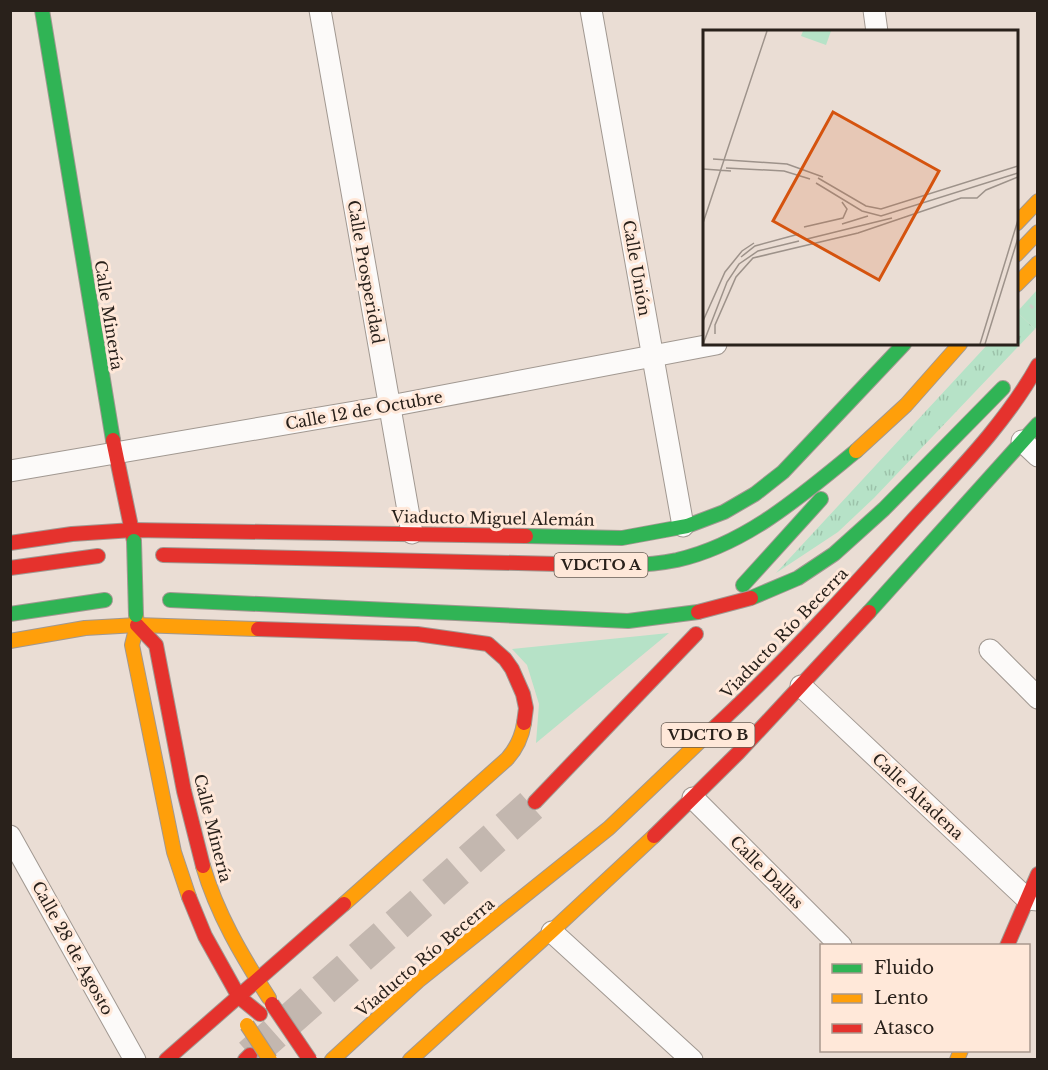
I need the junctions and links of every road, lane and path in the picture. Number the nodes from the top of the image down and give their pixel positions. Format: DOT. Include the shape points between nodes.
graph roads {
  1 [pos="42,10"];
  2 [pos="320,10"];
  3 [pos="591,10"];
  4 [pos="874,10"];
  5 [pos="877,30"];
  6 [pos="1038,201"];
  7 [pos="1018,223"];
  8 [pos="1038,232"];
  9 [pos="1018,254"];
  10 [pos="1038,263"];
  11 [pos="1018,284"];
  12 [pos="1038,299"];
  13 [pos="1038,313"];
  14 [pos="711,345"];
  15 [pos="903,345"];
  16 [pos="959,345"];
  17 [pos="1038,352"];
  18 [pos="653,356"];
  19 [pos="1038,364"];
  20 [pos="390,406"];
  21 [pos="888,423"];
  22 [pos="1038,424"];
  23 [pos="1022,441"];
  24 [pos="115,453"];
  25 [pos="1038,456"];
  26 [pos="10,471"];
  27 [pos="683,526"];
  28 [pos="412,533"];
  29 [pos="134,535"];
  30 [pos="10,543"];
  31 [pos="163,555"];
  32 [pos="98,556"];
  33 [pos="10,568"];
  34 [pos="743,585"];
  35 [pos="105,600"];
  36 [pos="170,600"];
  37 [pos="383,609"];
  38 [pos="470,613"];
  39 [pos="10,614"];
  40 [pos="137,620"];
  41 [pos="417,634"];
  42 [pos="696,634"];
  43 [pos="435,635"];
  44 [pos="10,641"];
  45 [pos="990,650"];
  46 [pos="801,686"];
  47 [pos="1038,698"];
  48 [pos="693,798"];
  49 [pos="535,802"];
  50 [pos="10,836"];
  51 [pos="1038,874"];
  52 [pos="1032,900"];
  53 [pos="552,932"];
  54 [pos="841,944"];
  55 [pos="1008,944"];
  56 [pos="258,981"];
  57 [pos="239,997"];
  58 [pos="263,1019"];
  59 [pos="233,1020"];
  60 [pos="135,1059"];
  61 [pos="166,1059"];
  62 [pos="270,1059"];
  63 [pos="310,1059"];
  64 [pos="332,1059"];
  65 [pos="410,1059"];
  66 [pos="692,1059"];
  1 -- 24 [label="main road, Calle Minería"];
  2 -- 20 [label="street, Calle Prosperidad"];
  3 -- 18 [label="street, Calle Unión"];
  4 -- 5 [label="street"];
  6 -- 7 [label="main road"];
  8 -- 9 [label="main road"];
  10 -- 11 [label="main road"];
  12 -- 13 [label="path" via="1031,306"];
  14 -- 18 [label="street, Calle 12 de Octubre"];
  15 -- 27 [label="main road, Viaducto Miguel Alemán" via="777,478 723,512"];
  16 -- 21 [label="main road, VDCTO A"];
  17 -- 38 [label="main road, bridge" via="884,509 834,554 776,589 698,612 628,621"];
  18 -- 20 [label="street, Calle 12 de Octubre"];
  18 -- 27 [label="street, Calle Unión"];
  19 -- 64 [label="main road, Viaducto Río Becerra / VDCTO B" via="978,450 841,600 721,722 609,828 451,953"];
  20 -- 24 [label="street, Calle 12 de Octubre"];
  20 -- 28 [label="street, Calle Prosperidad"];
  21 -- 31 [label="main road, VDCTO A" via="768,521 712,549 684,558 601,565"];
  21 -- 34 [label="main road"];
  22 -- 23 [label="main road"];
  23 -- 25 [label="street"];
  23 -- 46 [label="main road"];
  24 -- 26 [label="street, Calle 12 de Octubre"];
  24 -- 29 [label="main road, Calle Minería"];
  27 -- 28 [label="main road, Viaducto Miguel Alemán" via="622,538"];
  28 -- 29 [label="main road, Viaducto Miguel Alemán"];
  29 -- 30 [label="main road, Viaducto Miguel Alemán" via="48,537"];
  29 -- 40 [label="main road, Calle Minería, bridge"];
  32 -- 33 [label="main road"];
  35 -- 39 [label="main road"];
  36 -- 37 [label="main road"];
  37 -- 38 [label="main road"];
  37 -- 41 [label="main road"];
  38 -- 43 [label="main road"];
  40 -- 41 [label="main road"];
  40 -- 44 [label="main road"];
  40 -- 56 [label="main road, Calle Minería" via="156,645 206,878 231,938"];
  40 -- 57 [label="main road, Calle Minería" via="132,645 174,852 205,936"];
  41 -- 43 [label="main road"];
  42 -- 49 [label="main road"];
  43 -- 56 [label="main road" via="488,644 505,659 523,694 525,720 519,741 507,759"];
  45 -- 47 [label="street"];
  46 -- 48 [label="main road"];
  46 -- 52 [label="street, Calle Altadena"];
  48 -- 53 [label="main road"];
  48 -- 54 [label="street, Calle Dallas"];
  50 -- 60 [label="street, Calle 28 de Agosto"];
  51 -- 52 [label="main road"];
  52 -- 55 [label="main road"];
  53 -- 65 [label="main road"];
  53 -- 66 [label="street"];
  56 -- 57 [label="main road"];
  56 -- 63 [label="main road, Calle Minería, bridge"];
  57 -- 58 [label="main road, Calle Minería"];
  57 -- 59 [label="main road"];
  59 -- 61 [label="main road"];
  59 -- 62 [label="main road, bridge"];
}
